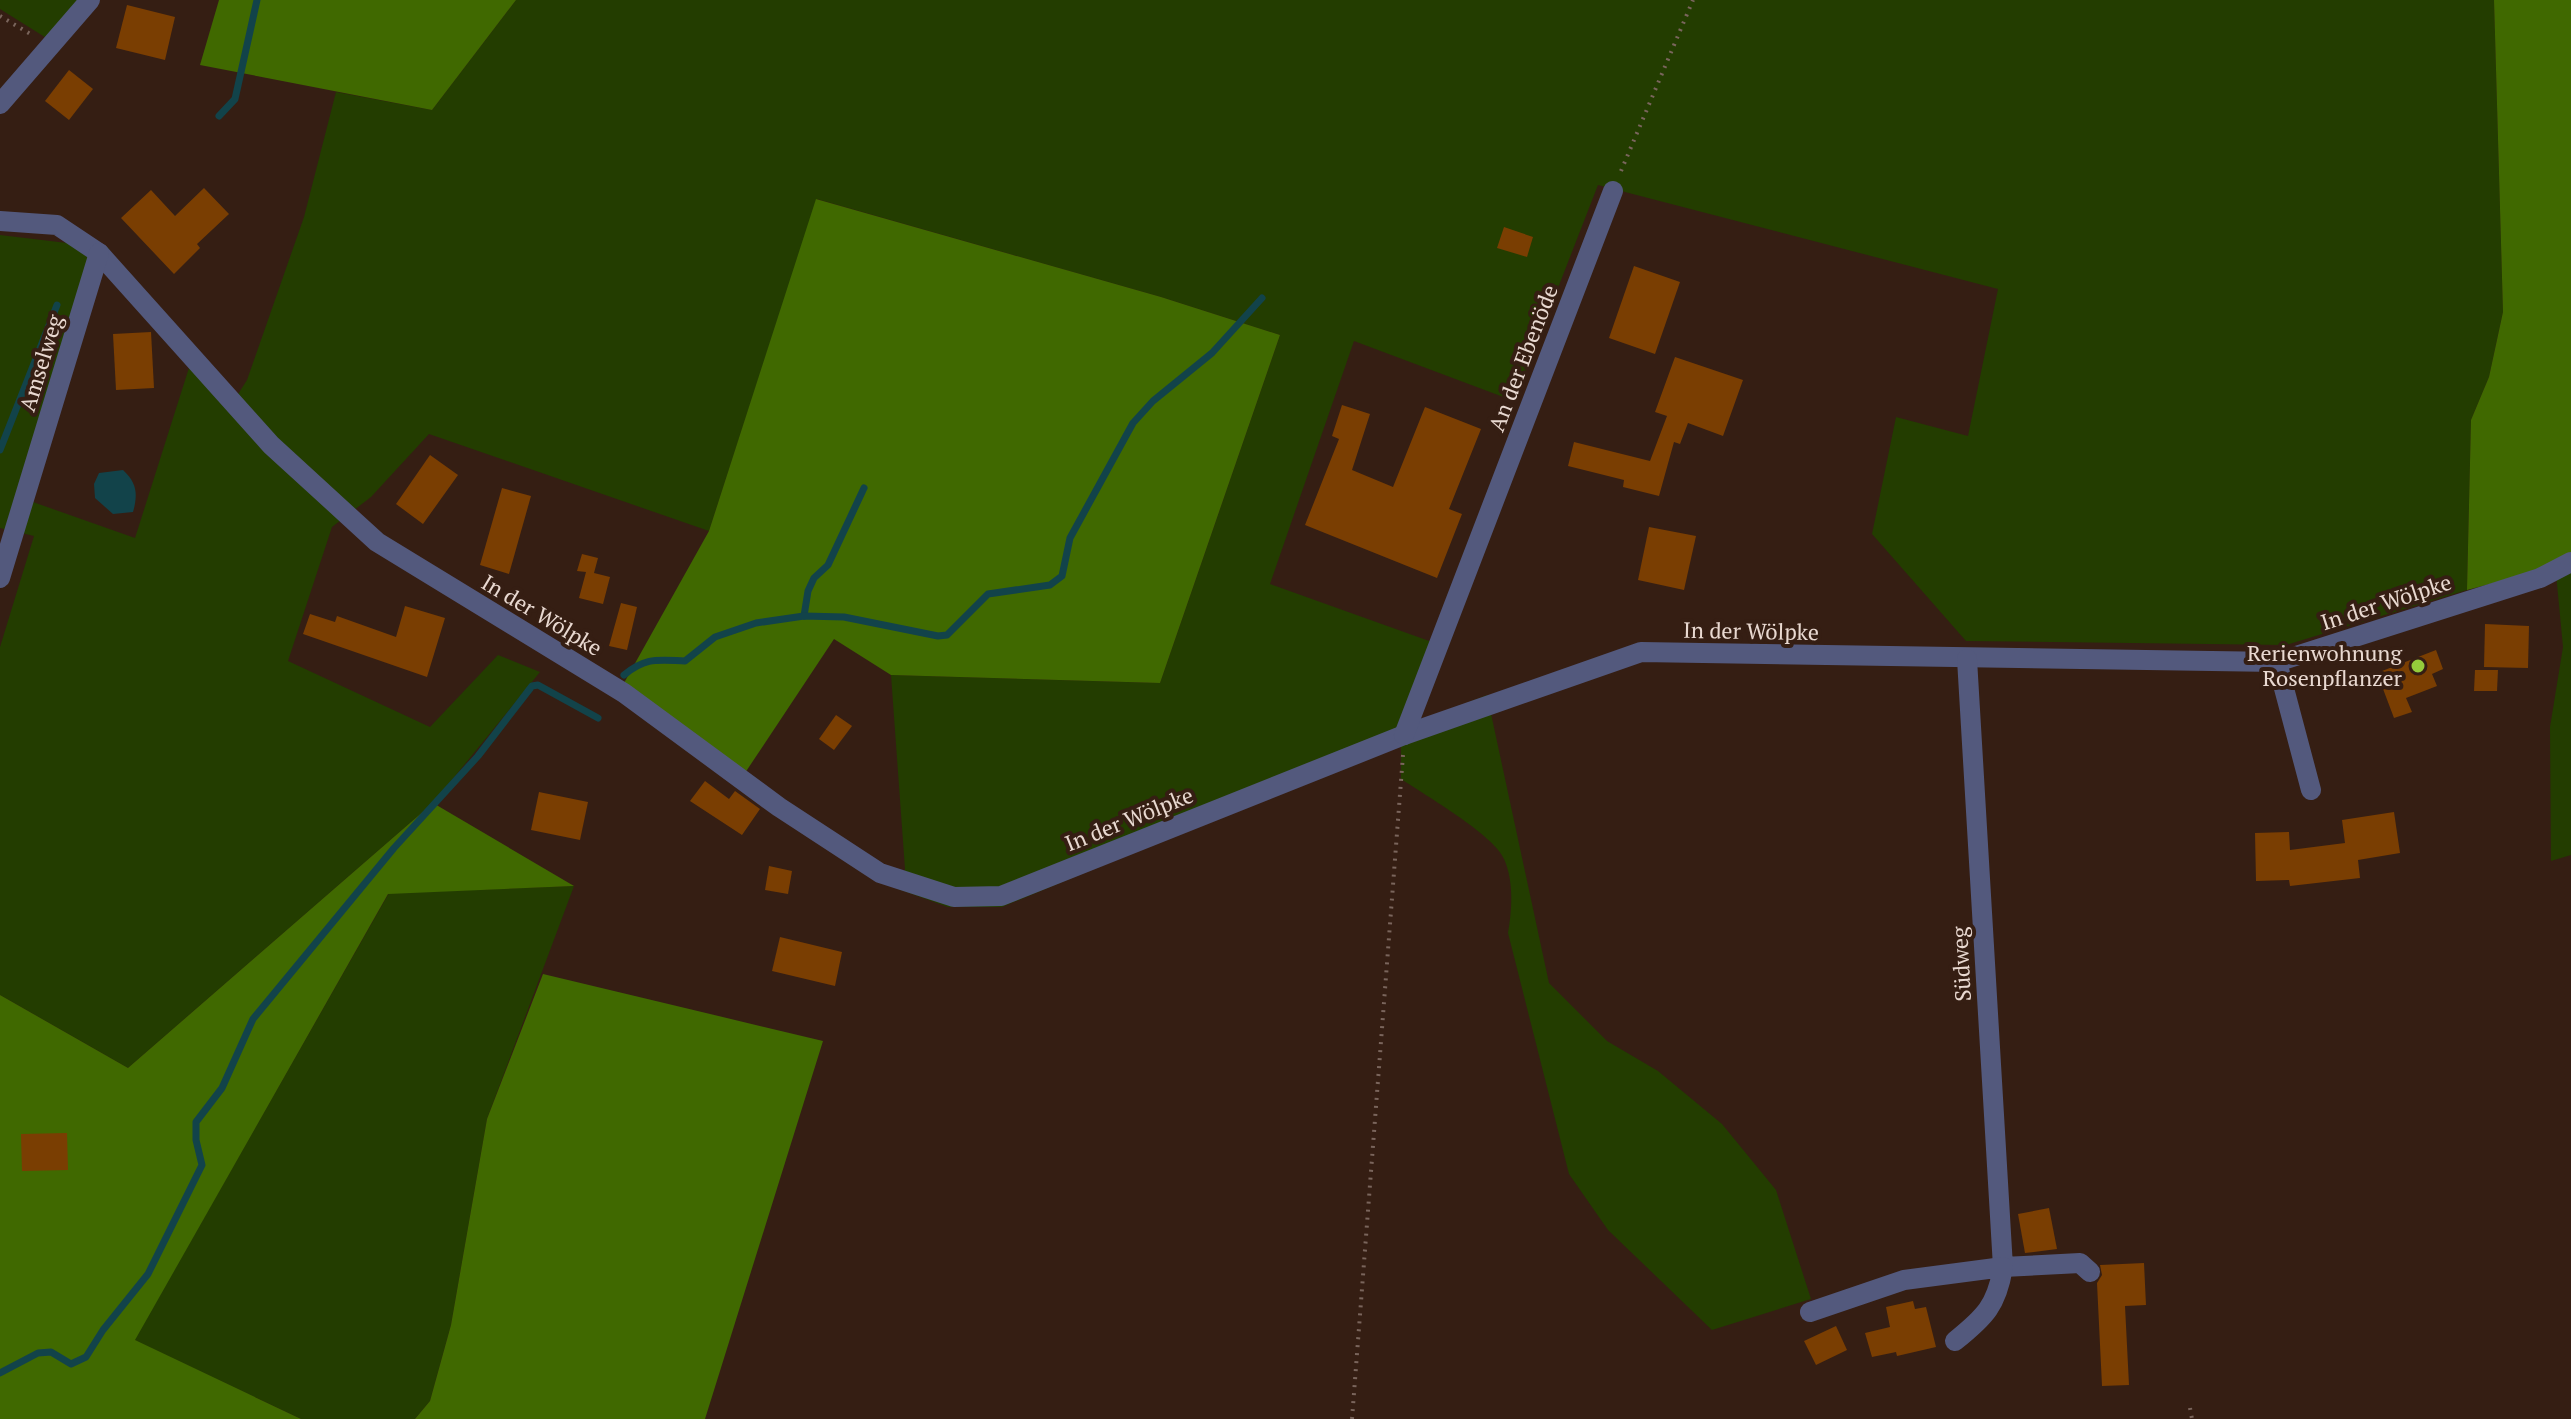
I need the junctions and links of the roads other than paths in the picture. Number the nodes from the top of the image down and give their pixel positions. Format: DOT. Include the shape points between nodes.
graph roads {
  1 [pos="90,0"];
  2 [pos="0,104"];
  3 [pos="1613,191"];
  4 [pos="0,221"];
  5 [pos="99,253"];
  6 [pos="2571,562"];
  7 [pos="0,578"];
  8 [pos="1967,659"];
  9 [pos="2277,662"];
  10 [pos="1404,735"];
  11 [pos="2311,790"];
  12 [pos="2003,1267"];
  13 [pos="2090,1272"];
  14 [pos="1810,1312"];
  15 [pos="1955,1341"];
  1 -- 2 [label="street"];
  3 -- 10 [label="street, An der Ebenöde"];
  4 -- 5 [label="street, In der Wölpke" via="57,225"];
  5 -- 7 [label="street, Amselweg"];
  5 -- 10 [label="street, In der Wölpke" via="271,445 377,542 624,693 779,807 880,873 954,897 1001,896"];
  6 -- 9 [label="street, In der Wölpke" via="2540,578"];
  8 -- 9 [label="street, In der Wölpke"];
  8 -- 10 [label="street, In der Wölpke" via="1641,652"];
  8 -- 12 [label="street, Südweg"];
  9 -- 11 [label="street"];
  12 -- 13 [label="street" via="2080,1263"];
  12 -- 14 [label="street" via="1904,1280"];
  12 -- 15 [label="street" via="1999,1292 1980,1321"];
}
